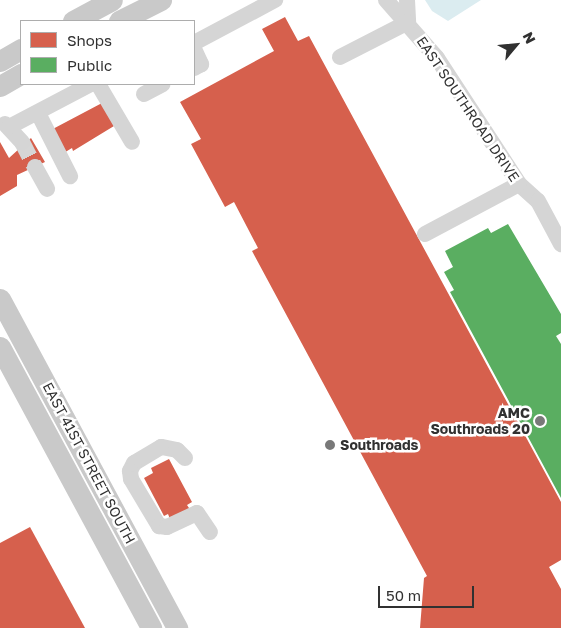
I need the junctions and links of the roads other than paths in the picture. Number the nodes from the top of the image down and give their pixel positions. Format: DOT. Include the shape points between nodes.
graph roads {
  1 [pos="161,0"];
  2 [pos="275,0"];
  3 [pos="386,0"];
  4 [pos="407,0"];
  5 [pos="107,1"];
  6 [pos="75,20"];
  7 [pos="121,20"];
  8 [pos="408,22"];
  9 [pos="195,42"];
  10 [pos="20,50"];
  11 [pos="195,51"];
  12 [pos="340,57"];
  13 [pos="0,61"];
  14 [pos="195,67"];
  15 [pos="20,75"];
  16 [pos="89,85"];
  17 [pos="99,85"];
  18 [pos="161,85"];
  19 [pos="0,86"];
  20 [pos="144,94"];
  21 [pos="38,112"];
  22 [pos="22,142"];
  23 [pos="132,142"];
  24 [pos="35,167"];
  25 [pos="70,176"];
  26 [pos="519,184"];
  27 [pos="47,188"];
  28 [pos="426,234"];
  29 [pos="561,244"];
  30 [pos="0,299"];
  31 [pos="0,347"];
  32 [pos="83,454"];
  33 [pos="185,458"];
  34 [pos="64,465"];
  35 [pos="210,532"];
  36 [pos="151,628"];
  37 [pos="177,628"];
  1 -- 7 [label="main road"];
  2 -- 9 [label="lane"];
  3 -- 8 [label="lane, EAST SOUTHROAD DRIVE"];
  4 -- 8 [label="lane, EAST SOUTHROAD DRIVE"];
  5 -- 6 [label="main road"];
  8 -- 12 [label="lane"];
  8 -- 26 [label="lane, EAST SOUTHROAD DRIVE" via="439,60"];
  10 -- 13 [label="main road"];
  11 -- 14 [label="lane" via="201,64"];
  15 -- 19 [label="main road"];
  16 -- 21 [label="lane"];
  17 -- 23 [label="lane"];
  18 -- 20 [label="lane"];
  21 -- 22 [label="lane" via="7,126"];
  21 -- 25 [label="lane"];
  24 -- 27 [label="lane"];
  26 -- 28 [label="lane"];
  26 -- 29 [label="lane, EAST SOUTHROAD DRIVE" via="538,201"];
  30 -- 32 [label="main road, EAST 41ST STREET SOUTH"];
  31 -- 34 [label="main road, EAST 41ST STREET SOUTH"];
  32 -- 34 [label="main road"];
  32 -- 37 [label="main road, EAST 41ST STREET SOUTH"];
  33 -- 35 [label="lane" via="177,450 161,447 134,464 131,479 159,526 167,527 197,513"];
  34 -- 36 [label="main road, EAST 41ST STREET SOUTH"];
}
